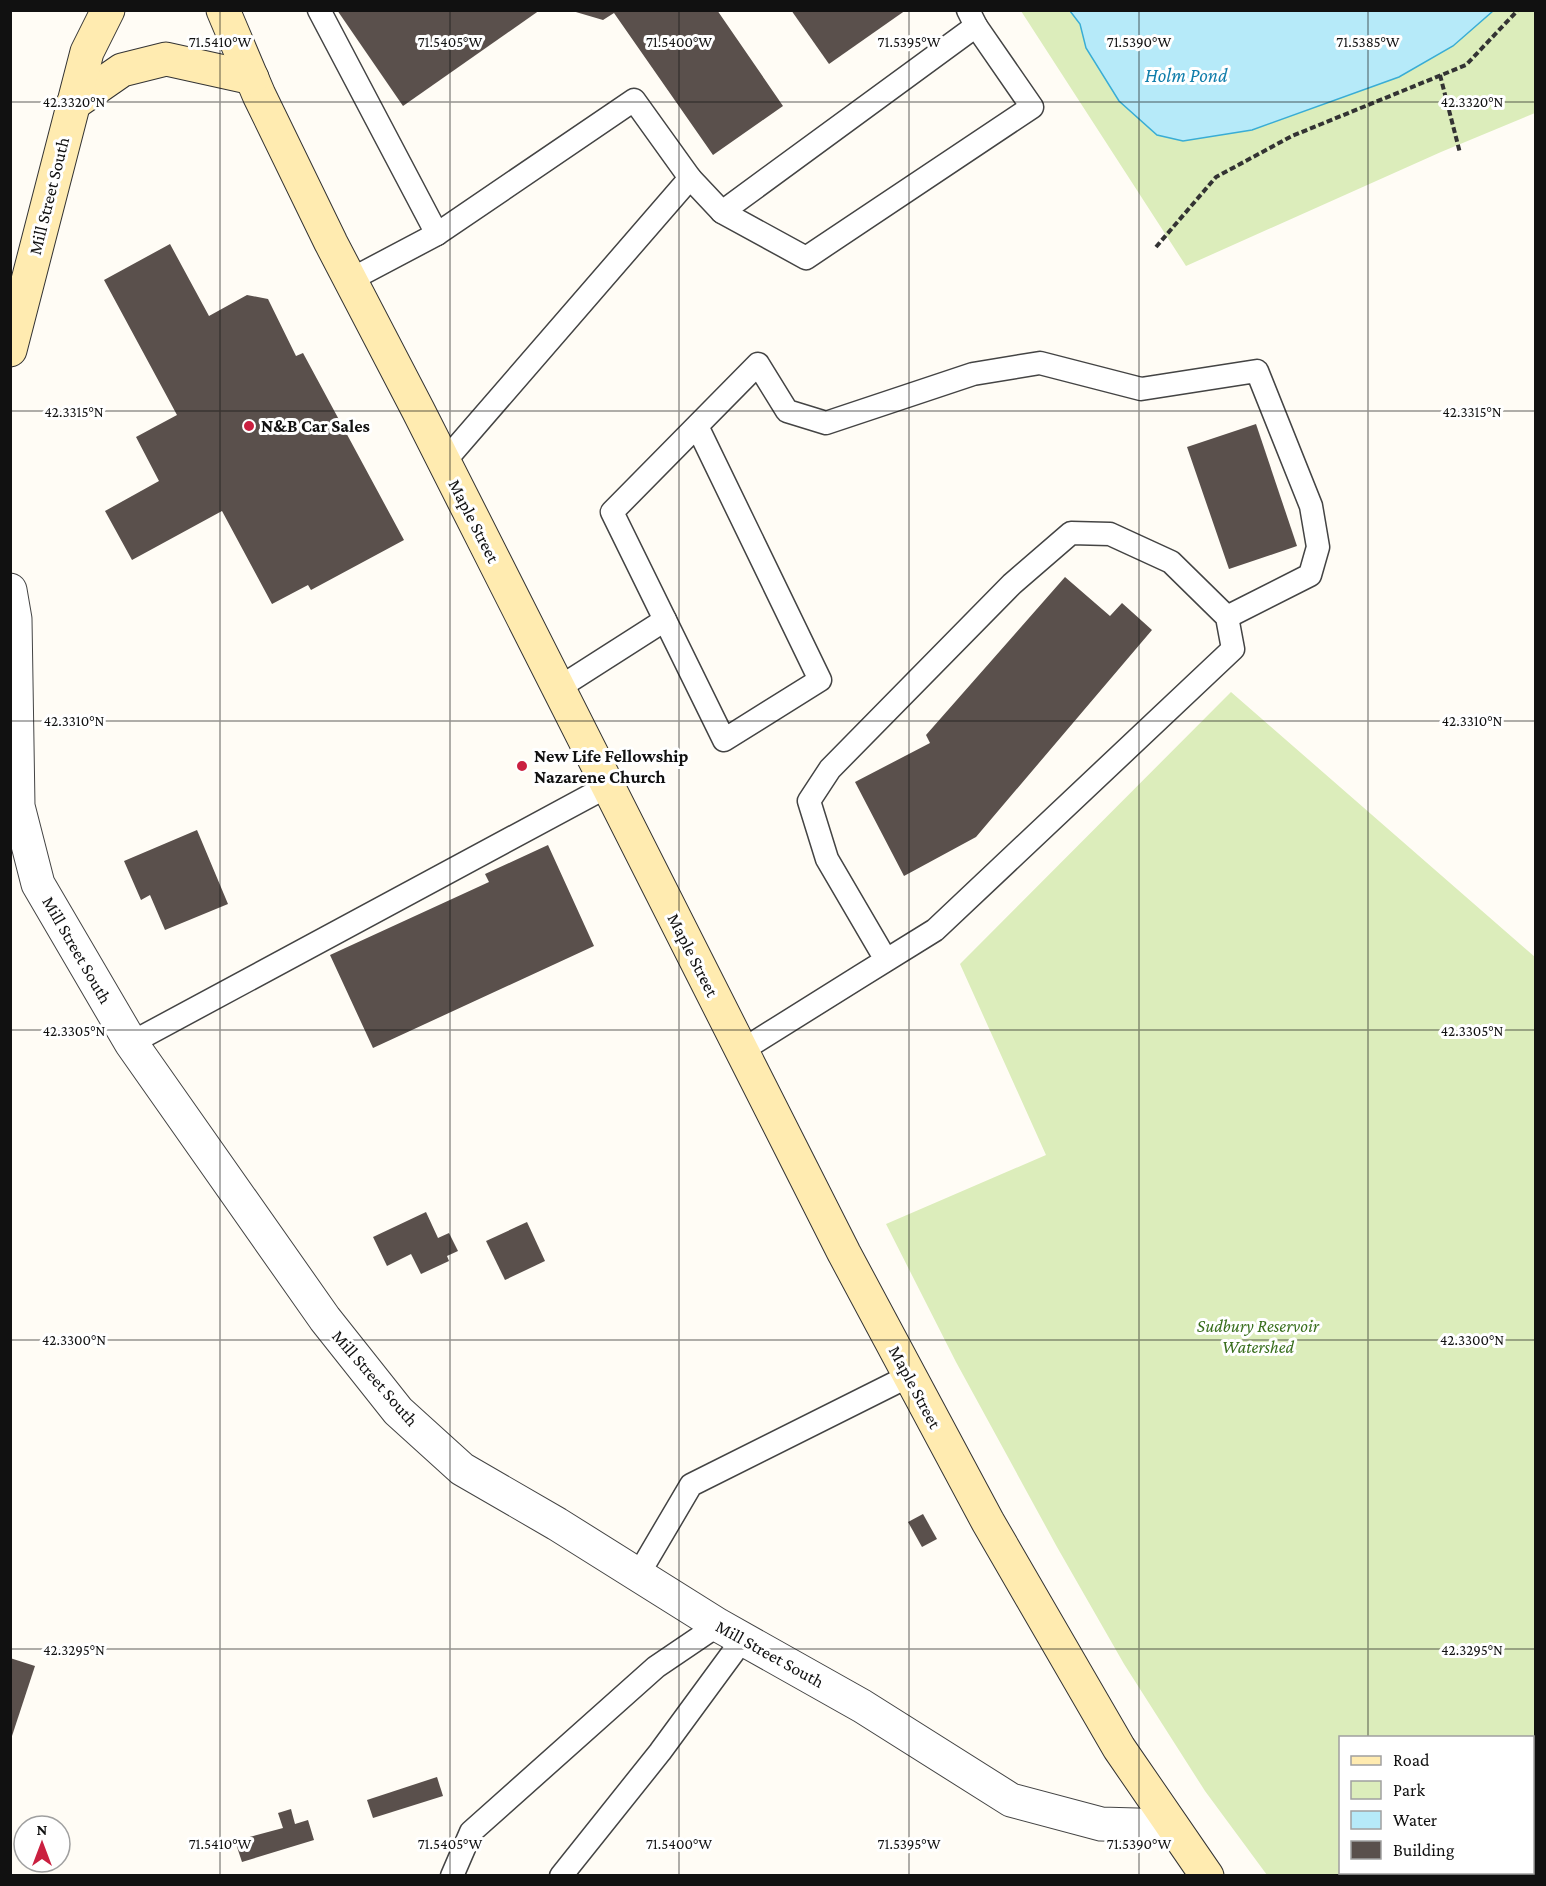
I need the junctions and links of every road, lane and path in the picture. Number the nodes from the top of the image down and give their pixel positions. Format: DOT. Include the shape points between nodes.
graph roads {
  1 [pos="108,10"];
  2 [pos="223,10"];
  3 [pos="319,10"];
  4 [pos="1518,10"];
  5 [pos="972,18"];
  6 [pos="1440,75"];
  7 [pos="252,78"];
  8 [pos="73,104"];
  9 [pos="1460,153"];
  10 [pos="690,178"];
  11 [pos="722,212"];
  12 [pos="436,234"];
  13 [pos="1156,247"];
  14 [pos="350,280"];
  15 [pos="10,350"];
  16 [pos="697,426"];
  17 [pos="444,462"];
  18 [pos="10,590"];
  19 [pos="1227,617"];
  20 [pos="665,620"];
  21 [pos="557,689"];
  22 [pos="608,786"];
  23 [pos="886,960"];
  24 [pos="131,1043"];
  25 [pos="741,1051"];
  26 [pos="909,1376"];
  27 [pos="638,1575"];
  28 [pos="730,1632"];
  29 [pos="1172,1826"];
  30 [pos="452,1875"];
  31 [pos="561,1875"];
  32 [pos="1208,1875"];
  1 -- 8 [label="main road, Mill Street South" via="87,52"];
  2 -- 7 [label="main road, Maple Street"];
  3 -- 12 [label="lane"];
  4 -- 6 [label="path" via="1466,65"];
  5 -- 11 [label="lane"];
  5 -- 11 [label="lane" via="1032,107 806,258"];
  6 -- 9 [label="path"];
  6 -- 13 [label="path" via="1292,136 1216,177"];
  7 -- 8 [label="main road" via="166,59 122,70"];
  7 -- 14 [label="main road, Maple Street"];
  8 -- 15 [label="main road, Mill Street South"];
  10 -- 11 [label="lane"];
  10 -- 12 [label="lane" via="634,100"];
  10 -- 17 [label="lane"];
  12 -- 14 [label="lane"];
  14 -- 17 [label="main road, Maple Street"];
  16 -- 19 [label="lane" via="758,364 787,411 826,423 973,374 1040,363 1142,389 1257,371 1311,506 1318,547 1310,576"];
  16 -- 20 [label="lane" via="612,512"];
  16 -- 20 [label="lane" via="820,680 724,740"];
  17 -- 21 [label="main road, Maple Street"];
  18 -- 24 [label="street, Mill Street South" via="15,619 18,806 38,884"];
  19 -- 23 [label="lane" via="1233,648 935,930"];
  19 -- 23 [label="lane" via="1171,562 1110,534 1071,533 1004,592 830,769 809,801 827,859"];
  20 -- 21 [label="lane"];
  21 -- 22 [label="main road, Maple Street"];
  22 -- 24 [label="lane"];
  22 -- 25 [label="main road, Maple Street"];
  23 -- 25 [label="lane"];
  24 -- 27 [label="street, Mill Street South" via="324,1319 398,1411 462,1469"];
  25 -- 26 [label="main road, Maple Street"];
  26 -- 27 [label="lane" via="690,1485"];
  26 -- 29 [label="main road, Maple Street" via="1119,1748"];
  27 -- 28 [label="street, Mill Street South"];
  28 -- 29 [label="street, Mill Street South" via="862,1706 1011,1800 1101,1824"];
  28 -- 30 [label="lane" via="656,1667 471,1832"];
  28 -- 31 [label="lane" via="660,1752"];
  29 -- 32 [label="main road, Maple Street"];
}
